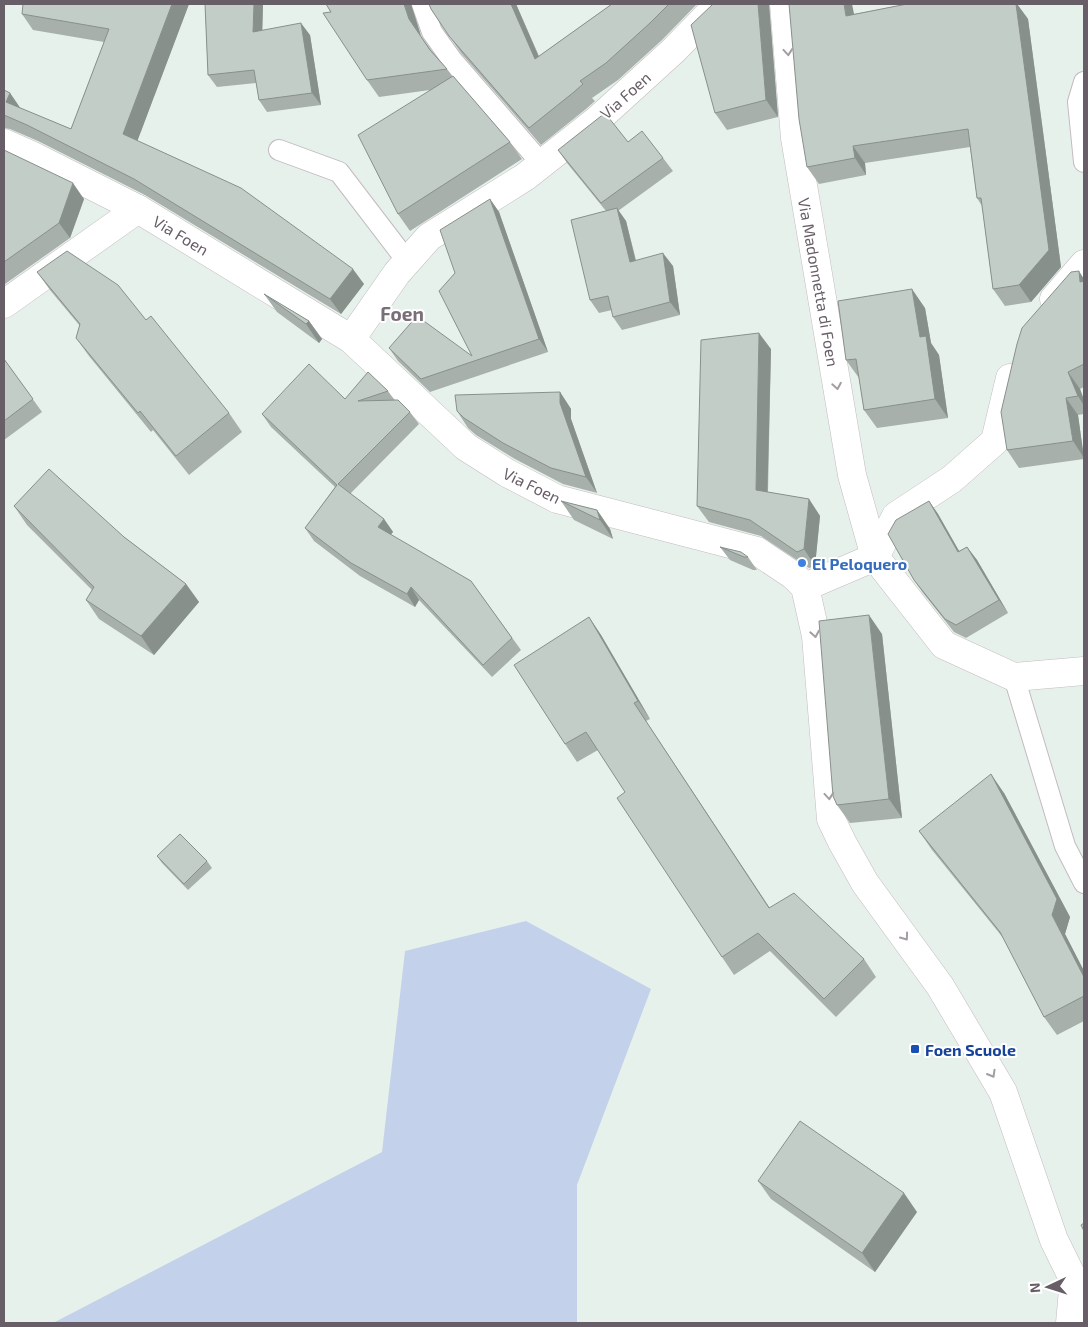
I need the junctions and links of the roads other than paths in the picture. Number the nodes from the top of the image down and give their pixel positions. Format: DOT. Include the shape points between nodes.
graph roads {
  1 [pos="422,4"];
  2 [pos="719,4"];
  3 [pos="784,4"];
  4 [pos="1084,82"];
  5 [pos="4,143"];
  6 [pos="279,150"];
  7 [pos="1084,162"];
  8 [pos="542,164"];
  9 [pos="138,209"];
  10 [pos="407,261"];
  11 [pos="1084,264"];
  12 [pos="4,304"];
  13 [pos="1036,320"];
  14 [pos="351,339"];
  15 [pos="1016,350"];
  16 [pos="875,557"];
  17 [pos="805,586"];
  18 [pos="1084,671"];
  19 [pos="1014,677"];
  20 [pos="1084,883"];
  21 [pos="1079,1290"];
  22 [pos="1070,1323"];
  1 -- 8 [label="lane" via="432,32 452,60"];
  2 -- 8 [label="street, Via Foen" via="673,51"];
  3 -- 16 [label="street, Via Madonnetta di Foen, one-way" via="795,138 852,475"];
  4 -- 7 [label="lane" via="1078,102"];
  5 -- 9 [label="street, Via Foen"];
  6 -- 10 [label="lane" via="339,172"];
  8 -- 10 [label="street, Via Foen" via="429,237"];
  9 -- 12 [label="street"];
  9 -- 14 [label="street, Via Foen"];
  10 -- 14 [label="street, Via Foen"];
  11 -- 13 [label="street"];
  14 -- 17 [label="street, Via Foen" via="466,447 507,473 557,499 757,551"];
  15 -- 16 [label="street" via="995,441 952,479 896,516"];
  16 -- 17 [label="street"];
  16 -- 19 [label="street" via="944,645"];
  17 -- 21 [label="street, one-way" via="816,636 831,819 865,883 940,986 1003,1092 1054,1240"];
  18 -- 19 [label="street"];
  19 -- 20 [label="lane" via="1065,846"];
  21 -- 22 [label="street"];
}
